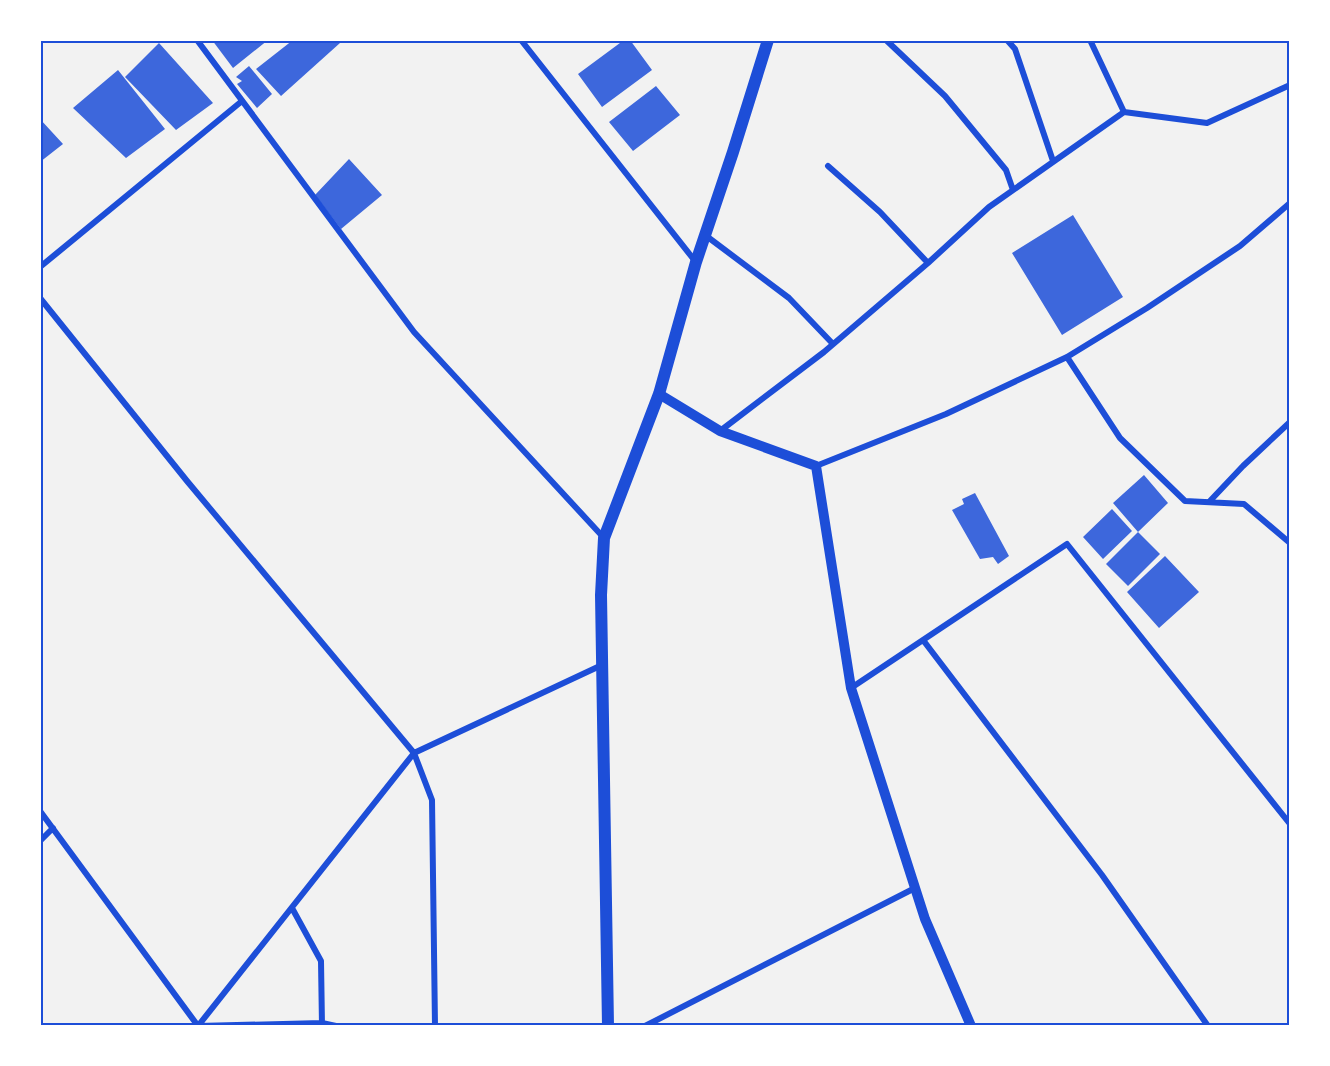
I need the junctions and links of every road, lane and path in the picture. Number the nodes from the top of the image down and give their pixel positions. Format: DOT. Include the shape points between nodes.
graph roads {
  1 [pos="197,40"];
  2 [pos="521,40"];
  3 [pos="768,40"];
  4 [pos="886,40"];
  5 [pos="1007,40"];
  6 [pos="1090,40"];
  7 [pos="1290,85"];
  8 [pos="242,101"];
  9 [pos="1124,112"];
  10 [pos="1053,161"];
  11 [pos="828,166"];
  12 [pos="1013,190"];
  13 [pos="1290,203"];
  14 [pos="705,234"];
  15 [pos="696,262"];
  16 [pos="928,263"];
  17 [pos="40,267"];
  18 [pos="40,298"];
  19 [pos="833,344"];
  20 [pos="1067,357"];
  21 [pos="659,394"];
  22 [pos="1290,422"];
  23 [pos="720,431"];
  24 [pos="816,466"];
  25 [pos="1209,502"];
  26 [pos="604,538"];
  27 [pos="1290,543"];
  28 [pos="923,640"];
  29 [pos="602,665"];
  30 [pos="851,688"];
  31 [pos="414,753"];
  32 [pos="40,811"];
  33 [pos="1290,824"];
  34 [pos="53,828"];
  35 [pos="40,841"];
  36 [pos="915,888"];
  37 [pos="292,908"];
  38 [pos="322,1024"];
  39 [pos="198,1026"];
  40 [pos="336,1026"];
  41 [pos="435,1026"];
  42 [pos="608,1026"];
  43 [pos="645,1026"];
  44 [pos="971,1026"];
  45 [pos="1208,1026"];
  1 -- 8 [label="street"];
  2 -- 15 [label="street"];
  3 -- 14 [label="main road"];
  4 -- 12 [label="street" via="945,96 1006,170"];
  5 -- 10 [label="street" via="1015,49"];
  6 -- 9 [label="street"];
  7 -- 9 [label="street" via="1207,123"];
  8 -- 17 [label="street"];
  8 -- 26 [label="street" via="414,332"];
  9 -- 10 [label="street"];
  10 -- 12 [label="street"];
  11 -- 16 [label="street" via="880,212"];
  12 -- 16 [label="street"];
  13 -- 20 [label="street" via="1240,246"];
  14 -- 15 [label="main road"];
  14 -- 19 [label="street" via="789,298"];
  15 -- 21 [label="main road"];
  16 -- 19 [label="street"];
  18 -- 31 [label="street"];
  19 -- 23 [label="street"];
  20 -- 24 [label="street" via="946,414"];
  20 -- 25 [label="street" via="1120,438 1185,501"];
  21 -- 23 [label="street"];
  21 -- 26 [label="main road"];
  22 -- 25 [label="street"];
  23 -- 24 [label="street"];
  24 -- 30 [label="street"];
  25 -- 27 [label="street" via="1244,504"];
  26 -- 29 [label="main road"];
  28 -- 30 [label="street"];
  28 -- 33 [label="street" via="1067,544"];
  28 -- 45 [label="street" via="1102,875"];
  29 -- 31 [label="street"];
  29 -- 42 [label="main road"];
  30 -- 36 [label="street"];
  31 -- 37 [label="street"];
  31 -- 41 [label="street" via="432,800"];
  32 -- 34 [label="street"];
  34 -- 35 [label="street"];
  34 -- 37 [label="street" via="198,1026"];
  36 -- 43 [label="street"];
  36 -- 44 [label="street"];
  37 -- 38 [label="street" via="321,961"];
  38 -- 39 [label="street"];
  38 -- 40 [label="street"];
}
